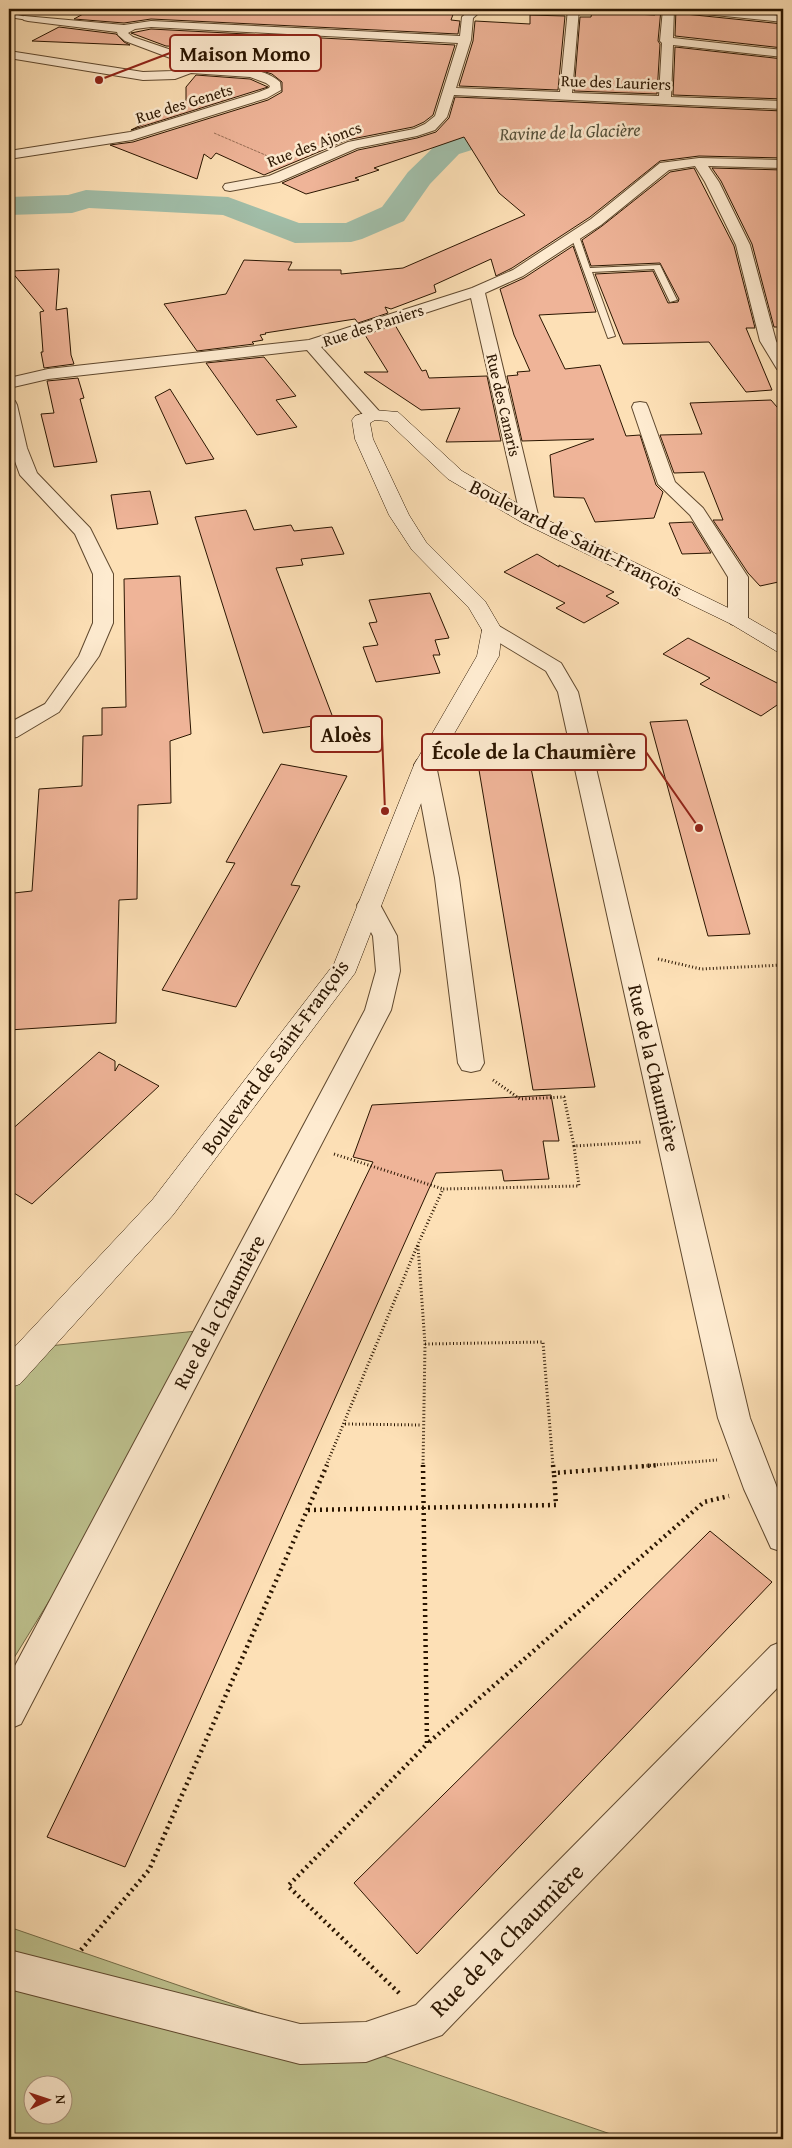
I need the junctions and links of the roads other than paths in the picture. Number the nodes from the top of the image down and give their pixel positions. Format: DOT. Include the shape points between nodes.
graph roads {
  1 [pos="476,9"];
  2 [pos="488,9"];
  3 [pos="574,9"];
  4 [pos="670,9"];
  5 [pos="685,9"];
  6 [pos="9,15"];
  7 [pos="28,18"];
  8 [pos="783,19"];
  9 [pos="125,29"];
  10 [pos="465,40"];
  11 [pos="666,41"];
  12 [pos="783,54"];
  13 [pos="9,56"];
  14 [pos="190,69"];
  15 [pos="448,91"];
  16 [pos="566,96"];
  17 [pos="665,100"];
  18 [pos="780,102"];
  19 [pos="10,154"];
  20 [pos="699,162"];
  21 [pos="783,164"];
  22 [pos="230,186"];
  23 [pos="575,236"];
  24 [pos="587,270"];
  25 [pos="478,292"];
  26 [pos="673,300"];
  27 [pos="611,336"];
  28 [pos="312,345"];
  29 [pos="783,366"];
  30 [pos="9,383"];
  31 [pos="9,405"];
  32 [pos="640,407"];
  33 [pos="373,415"];
  34 [pos="30,475"];
  35 [pos="9,476"];
  36 [pos="530,519"];
  37 [pos="738,620"];
  38 [pos="492,630"];
  39 [pos="783,647"];
  40 [pos="9,732"];
  41 [pos="425,764"];
  42 [pos="369,905"];
  43 [pos="471,1063"];
  44 [pos="9,1374"];
  45 [pos="783,1537"];
  46 [pos="783,1658"];
  47 [pos="9,1712"];
  48 [pos="9,1970"];
  1 -- 2 [label="street"];
  1 -- 10 [label="street, Rue des Ajoncs" via="468,17"];
  3 -- 16 [label="street"];
  4 -- 11 [label="street"];
  5 -- 8 [label="street"];
  6 -- 7 [label="lane"];
  7 -- 9 [label="street"];
  9 -- 10 [label="street" via="151,24"];
  9 -- 14 [label="street" via="122,33 129,39 184,59 191,63"];
  10 -- 15 [label="street, Rue des Ajoncs"];
  11 -- 12 [label="street"];
  11 -- 17 [label="street"];
  13 -- 14 [label="street" via="143,76 175,75"];
  14 -- 19 [label="street, Rue des Genets" via="267,78 274,81 275,90 132,136"];
  15 -- 16 [label="street, Rue des Lauriers"];
  15 -- 22 [label="street, Rue des Ajoncs" via="440,117 430,127 354,145 274,180"];
  16 -- 17 [label="street, Rue des Lauriers"];
  17 -- 18 [label="street, Rue des Lauriers"];
  20 -- 21 [label="street, Rue des Paniers"];
  20 -- 23 [label="street, Rue des Paniers" via="665,166"];
  20 -- 29 [label="street" via="743,245 768,341"];
  23 -- 24 [label="lane"];
  23 -- 25 [label="street, Rue des Paniers" via="518,273"];
  24 -- 26 [label="lane" via="657,267"];
  24 -- 27 [label="lane"];
  25 -- 28 [label="street, Rue des Paniers"];
  25 -- 36 [label="street, Rue des Canaris"];
  28 -- 30 [label="street, Rue des Paniers" via="48,374"];
  28 -- 33 [label="street"];
  31 -- 34 [label="street" via="18,448"];
  32 -- 37 [label="street" via="667,484 697,512 738,577"];
  33 -- 36 [label="main road, Boulevard de Saint-François" via="392,416 455,475"];
  33 -- 38 [label="main road" via="361,420 364,438 399,515 419,546 478,605"];
  34 -- 35 [label="street"];
  34 -- 40 [label="street" via="83,532 102,574 103,622 89,656 52,708"];
  36 -- 37 [label="main road, Boulevard de Saint-François"];
  37 -- 39 [label="main road, Boulevard de Saint-François"];
  38 -- 41 [label="main road, Boulevard de Saint-François" via="488,656"];
  38 -- 45 [label="street, Rue de la Chaumière" via="554,667 568,692 734,1418 760,1489"];
  41 -- 42 [label="main road, Boulevard de Saint-François"];
  41 -- 43 [label="street" via="446,878"];
  42 -- 44 [label="main road, Boulevard de Saint-François" via="346,967 163,1207"];
  42 -- 47 [label="street, Rue de la Chaumière" via="385,936 388,971 378,1010"];
  46 -- 48 [label="street, Rue de la Chaumière" via="428,2021 366,2042 300,2044"];
}
